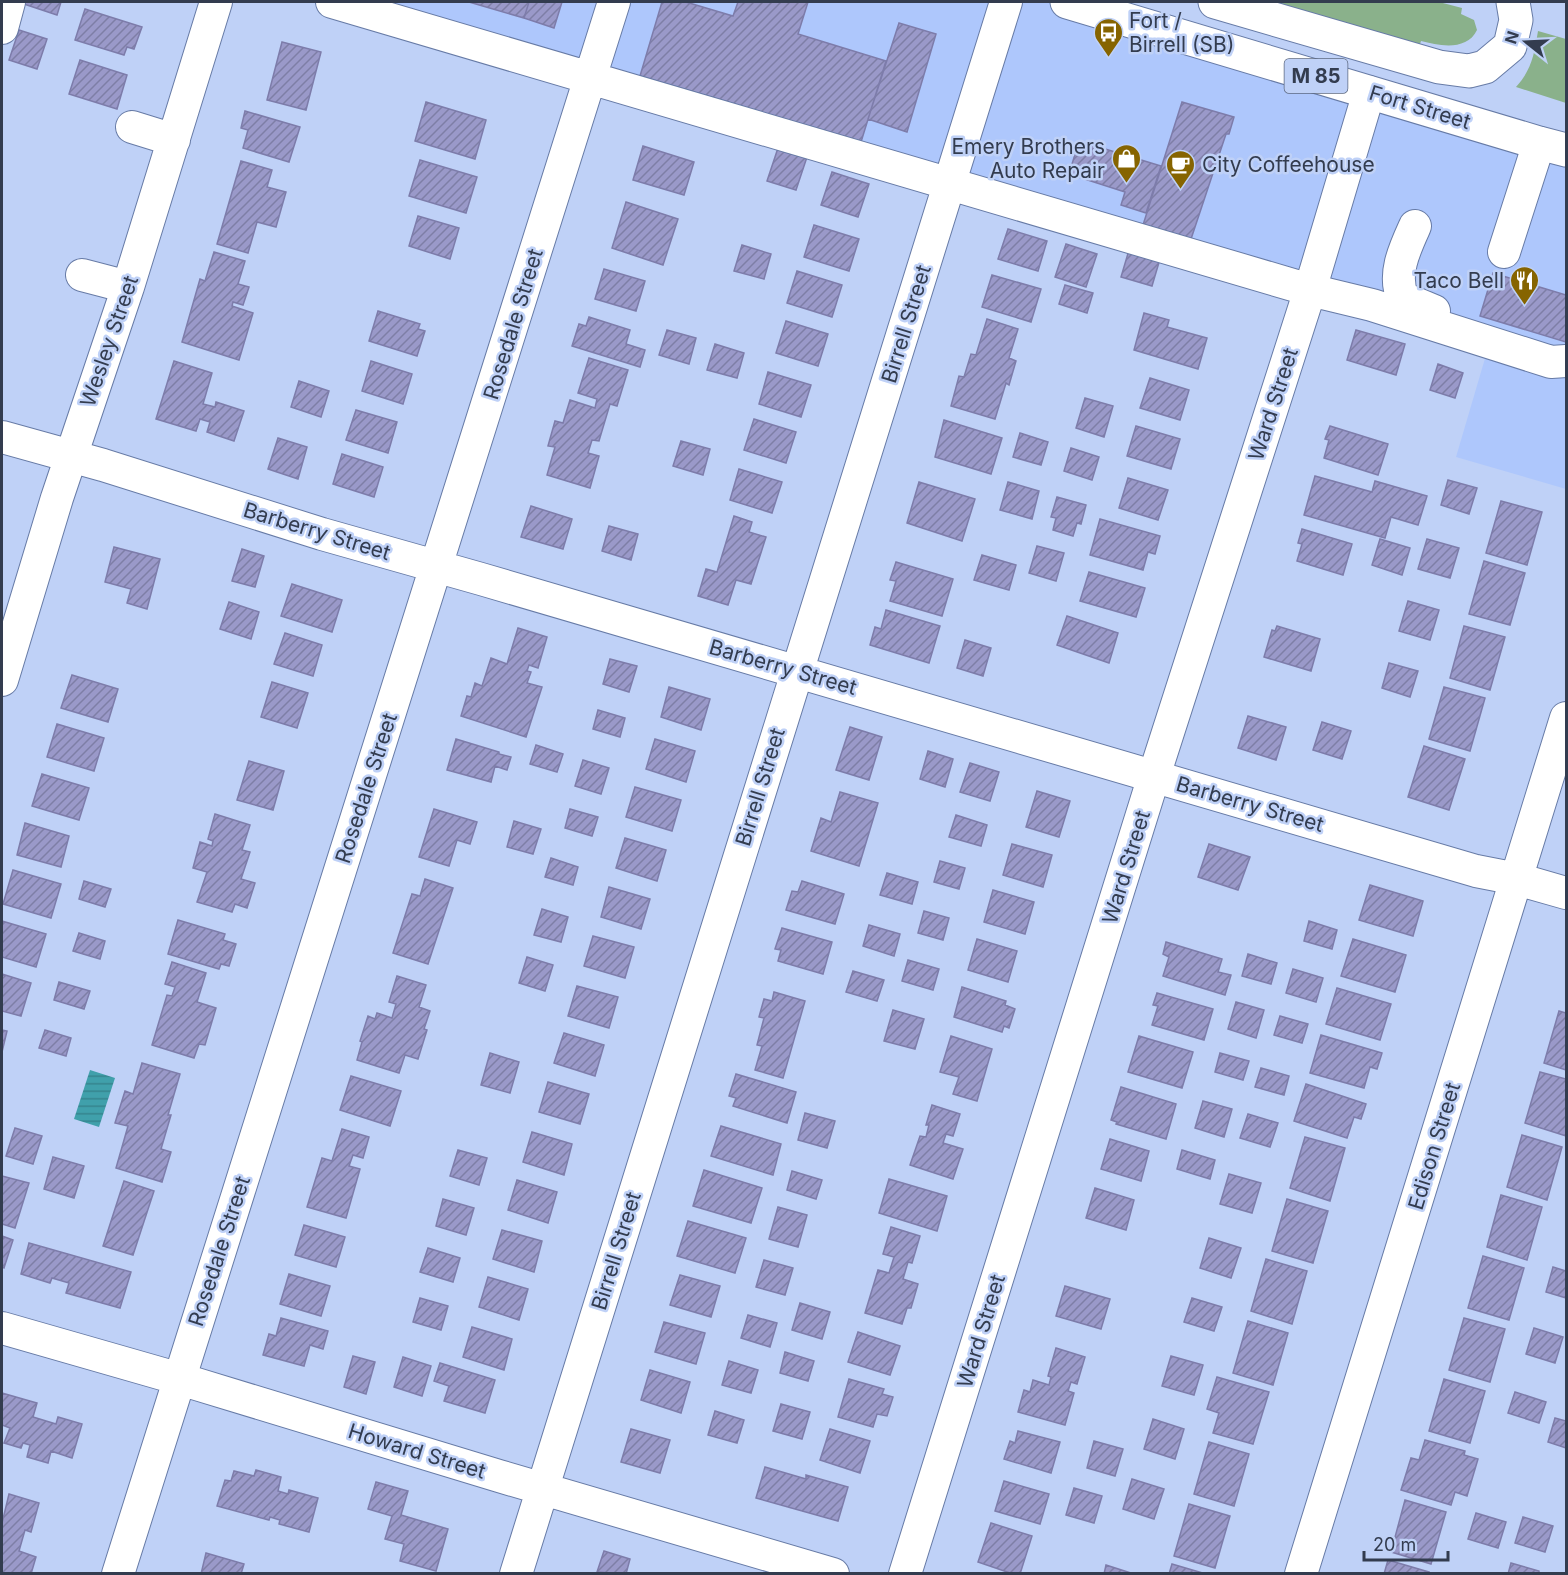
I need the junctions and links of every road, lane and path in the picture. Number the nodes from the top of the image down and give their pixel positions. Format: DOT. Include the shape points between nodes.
graph roads {
  1 [pos="9,2"];
  2 [pos="216,2"];
  3 [pos="332,2"];
  4 [pos="614,2"];
  5 [pos="1006,2"];
  6 [pos="1066,2"];
  7 [pos="1215,2"];
  8 [pos="1513,2"];
  9 [pos="2,28"];
  10 [pos="591,76"];
  11 [pos="1369,92"];
  12 [pos="132,127"];
  13 [pos="174,140"];
  14 [pos="1552,147"];
  15 [pos="950,183"];
  16 [pos="1504,252"];
  17 [pos="82,275"];
  18 [pos="128,287"];
  19 [pos="1310,290"];
  20 [pos="1372,305"];
  21 [pos="1566,351"];
  22 [pos="1566,361"];
  23 [pos="2,437"];
  24 [pos="72,456"];
  25 [pos="437,566"];
  26 [pos="798,672"];
  27 [pos="2,680"];
  28 [pos="1566,718"];
  29 [pos="1154,777"];
  30 [pos="1517,879"];
  31 [pos="1566,893"];
  32 [pos="2,1328"];
  33 [pos="180,1378"];
  34 [pos="543,1489"];
  35 [pos="118,1574"];
  36 [pos="516,1574"];
  37 [pos="832,1574"];
  38 [pos="905,1574"];
  39 [pos="1301,1574"];
  1 -- 9 [label="street"];
  2 -- 13 [label="street, Wesley Street"];
  3 -- 10 [label="street"];
  4 -- 10 [label="street, Rosedale Street"];
  5 -- 15 [label="street, Birrell Street"];
  6 -- 11 [label="main road, Fort Street / M 85"];
  7 -- 8 [label="main road" via="1439,67 1469,71 1485,67 1510,46 1516,20"];
  10 -- 15 [label="street"];
  10 -- 25 [label="street, Rosedale Street"];
  11 -- 14 [label="main road, Fort Street / M 85"];
  11 -- 19 [label="street, Ward Street"];
  12 -- 13 [label="street"];
  13 -- 18 [label="street, Wesley Street"];
  14 -- 16 [label="street"];
  15 -- 19 [label="street"];
  15 -- 26 [label="street, Birrell Street"];
  17 -- 18 [label="street"];
  18 -- 24 [label="street, Wesley Street"];
  19 -- 20 [label="street"];
  19 -- 29 [label="street, Ward Street"];
  20 -- 21 [label="street" via="1405,224 1407,244 1398,278 1403,298"];
  20 -- 22 [label="street" via="1551,362"];
  23 -- 24 [label="street, Barberry Street"];
  24 -- 25 [label="street, Barberry Street"];
  24 -- 27 [label="street, Wesley Street"];
  25 -- 26 [label="street, Barberry Street"];
  25 -- 33 [label="street, Rosedale Street"];
  26 -- 29 [label="street, Barberry Street"];
  26 -- 34 [label="street, Birrell Street"];
  28 -- 30 [label="street, Edison Street"];
  29 -- 30 [label="street, Barberry Street" via="1476,871"];
  29 -- 38 [label="street, Ward Street"];
  30 -- 31 [label="street, Barberry Street"];
  30 -- 39 [label="street, Edison Street"];
  32 -- 33 [label="street, Howard Street"];
  33 -- 34 [label="street, Howard Street"];
  33 -- 35 [label="street, Rosedale Street"];
  34 -- 36 [label="street, Birrell Street"];
  34 -- 37 [label="street, Howard Street"];
}
